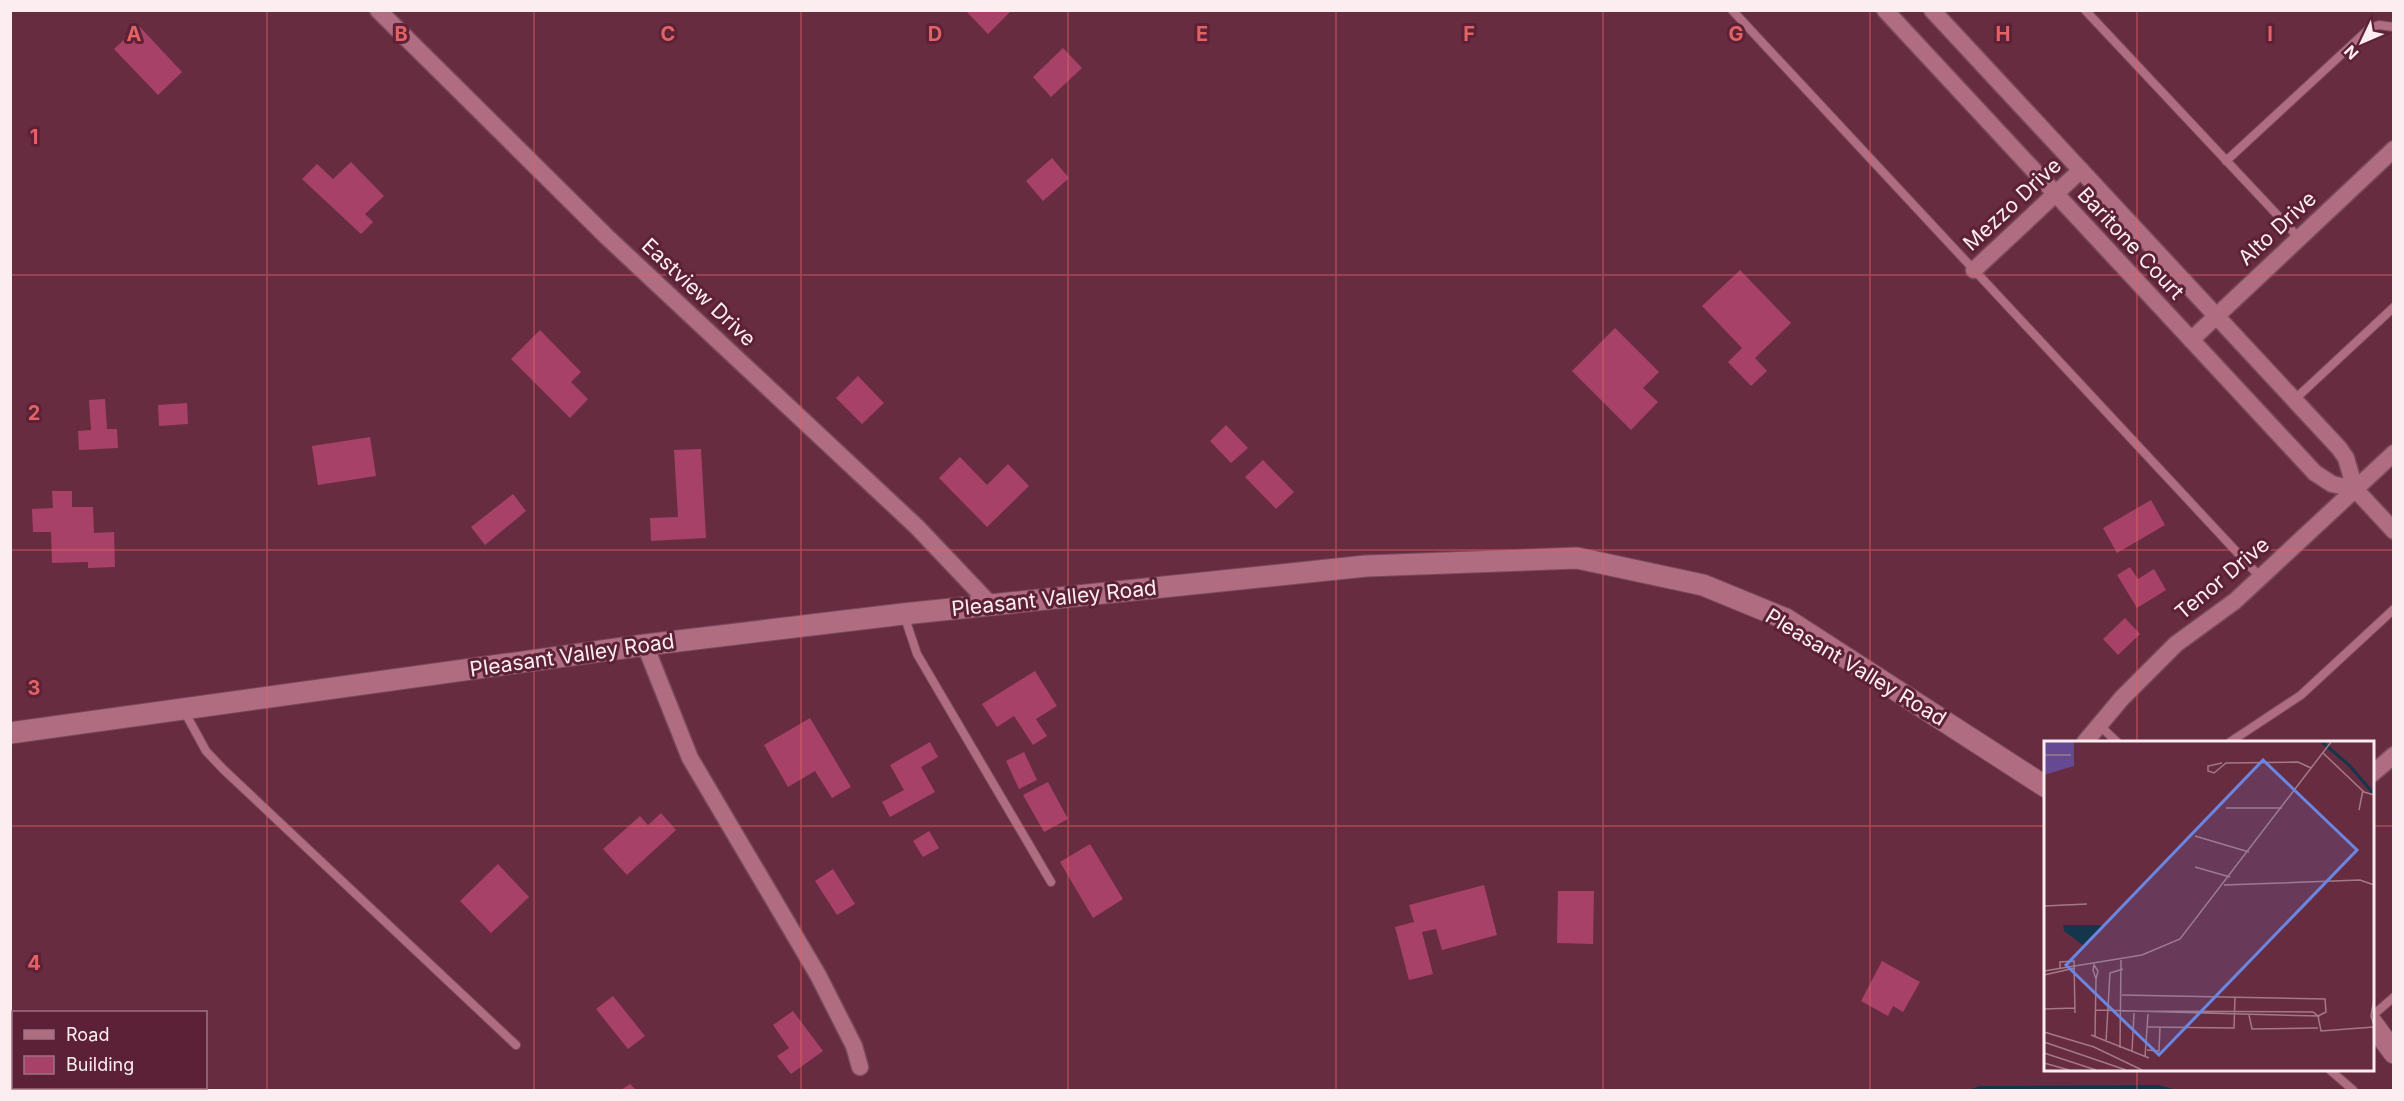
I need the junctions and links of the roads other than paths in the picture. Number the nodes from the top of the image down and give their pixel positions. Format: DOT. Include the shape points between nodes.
graph roads {
  1 [pos="378,10"];
  2 [pos="1732,10"];
  3 [pos="1885,10"];
  4 [pos="1932,10"];
  5 [pos="2085,10"];
  6 [pos="2394,27"];
  7 [pos="2394,149"];
  8 [pos="2226,161"];
  9 [pos="2081,170"];
  10 [pos="2055,194"];
  11 [pos="2299,238"];
  12 [pos="1974,270"];
  13 [pos="2394,307"];
  14 [pos="2216,316"];
  15 [pos="2191,340"];
  16 [pos="2294,400"];
  17 [pos="2394,453"];
  18 [pos="2355,489"];
  19 [pos="2394,531"];
  20 [pos="2261,578"];
  21 [pos="991,605"];
  22 [pos="2394,609"];
  23 [pos="903,614"];
  24 [pos="645,645"];
  25 [pos="183,709"];
  26 [pos="2098,725"];
  27 [pos="10,733"];
  28 [pos="2086,741"];
  29 [pos="2115,741"];
  30 [pos="2232,741"];
  31 [pos="2394,755"];
  32 [pos="2374,773"];
  33 [pos="2044,786"];
  34 [pos="1052,882"];
  35 [pos="2394,998"];
  36 [pos="2374,1018"];
  37 [pos="2374,1019"];
  38 [pos="2374,1021"];
  39 [pos="2394,1021"];
  40 [pos="516,1045"];
  41 [pos="2394,1053"];
  42 [pos="860,1067"];
  43 [pos="2331,1071"];
  44 [pos="2353,1090"];
  1 -- 21 [label="street, Eastview Drive" via="607,237 917,527"];
  2 -- 12 [label="lane"];
  3 -- 10 [label="street, Baritone Court"];
  4 -- 9 [label="street, Baritone Court"];
  5 -- 8 [label="lane"];
  6 -- 8 [label="lane" via="2370,28"];
  7 -- 11 [label="street, Alto Drive"];
  8 -- 11 [label="lane"];
  9 -- 10 [label="street, Mezzo Drive"];
  9 -- 14 [label="street, Baritone Court"];
  10 -- 12 [label="street, Mezzo Drive"];
  10 -- 15 [label="street, Baritone Court"];
  11 -- 14 [label="street, Alto Drive"];
  12 -- 20 [label="lane"];
  13 -- 16 [label="lane"];
  14 -- 15 [label="street, Alto Drive"];
  14 -- 16 [label="street, Baritone Court"];
  15 -- 18 [label="street, Baritone Court" via="2315,473 2332,484"];
  16 -- 18 [label="street, Baritone Court" via="2346,458"];
  17 -- 18 [label="street, Tenor Drive"];
  18 -- 19 [label="street, Baritone Court"];
  18 -- 20 [label="street, Tenor Drive"];
  20 -- 26 [label="street, Tenor Drive" via="2176,644"];
  21 -- 23 [label="street, Pleasant Valley Road"];
  21 -- 33 [label="street, Pleasant Valley Road" via="1366,566 1577,558 1703,585 1786,619"];
  22 -- 30 [label="lane" via="2301,695"];
  23 -- 24 [label="street, Pleasant Valley Road"];
  23 -- 34 [label="lane" via="916,654"];
  24 -- 25 [label="street, Pleasant Valley Road"];
  24 -- 42 [label="street" via="690,758 818,975 854,1046"];
  25 -- 27 [label="street, Pleasant Valley Road"];
  25 -- 40 [label="lane" via="206,751 223,769"];
  26 -- 28 [label="street, Tenor Drive"];
  26 -- 29 [label="lane"];
  31 -- 32 [label="street"];
  35 -- 36 [label="lane"];
  37 -- 39 [label="street"];
  38 -- 41 [label="street"];
  43 -- 44 [label="lane"];
}
